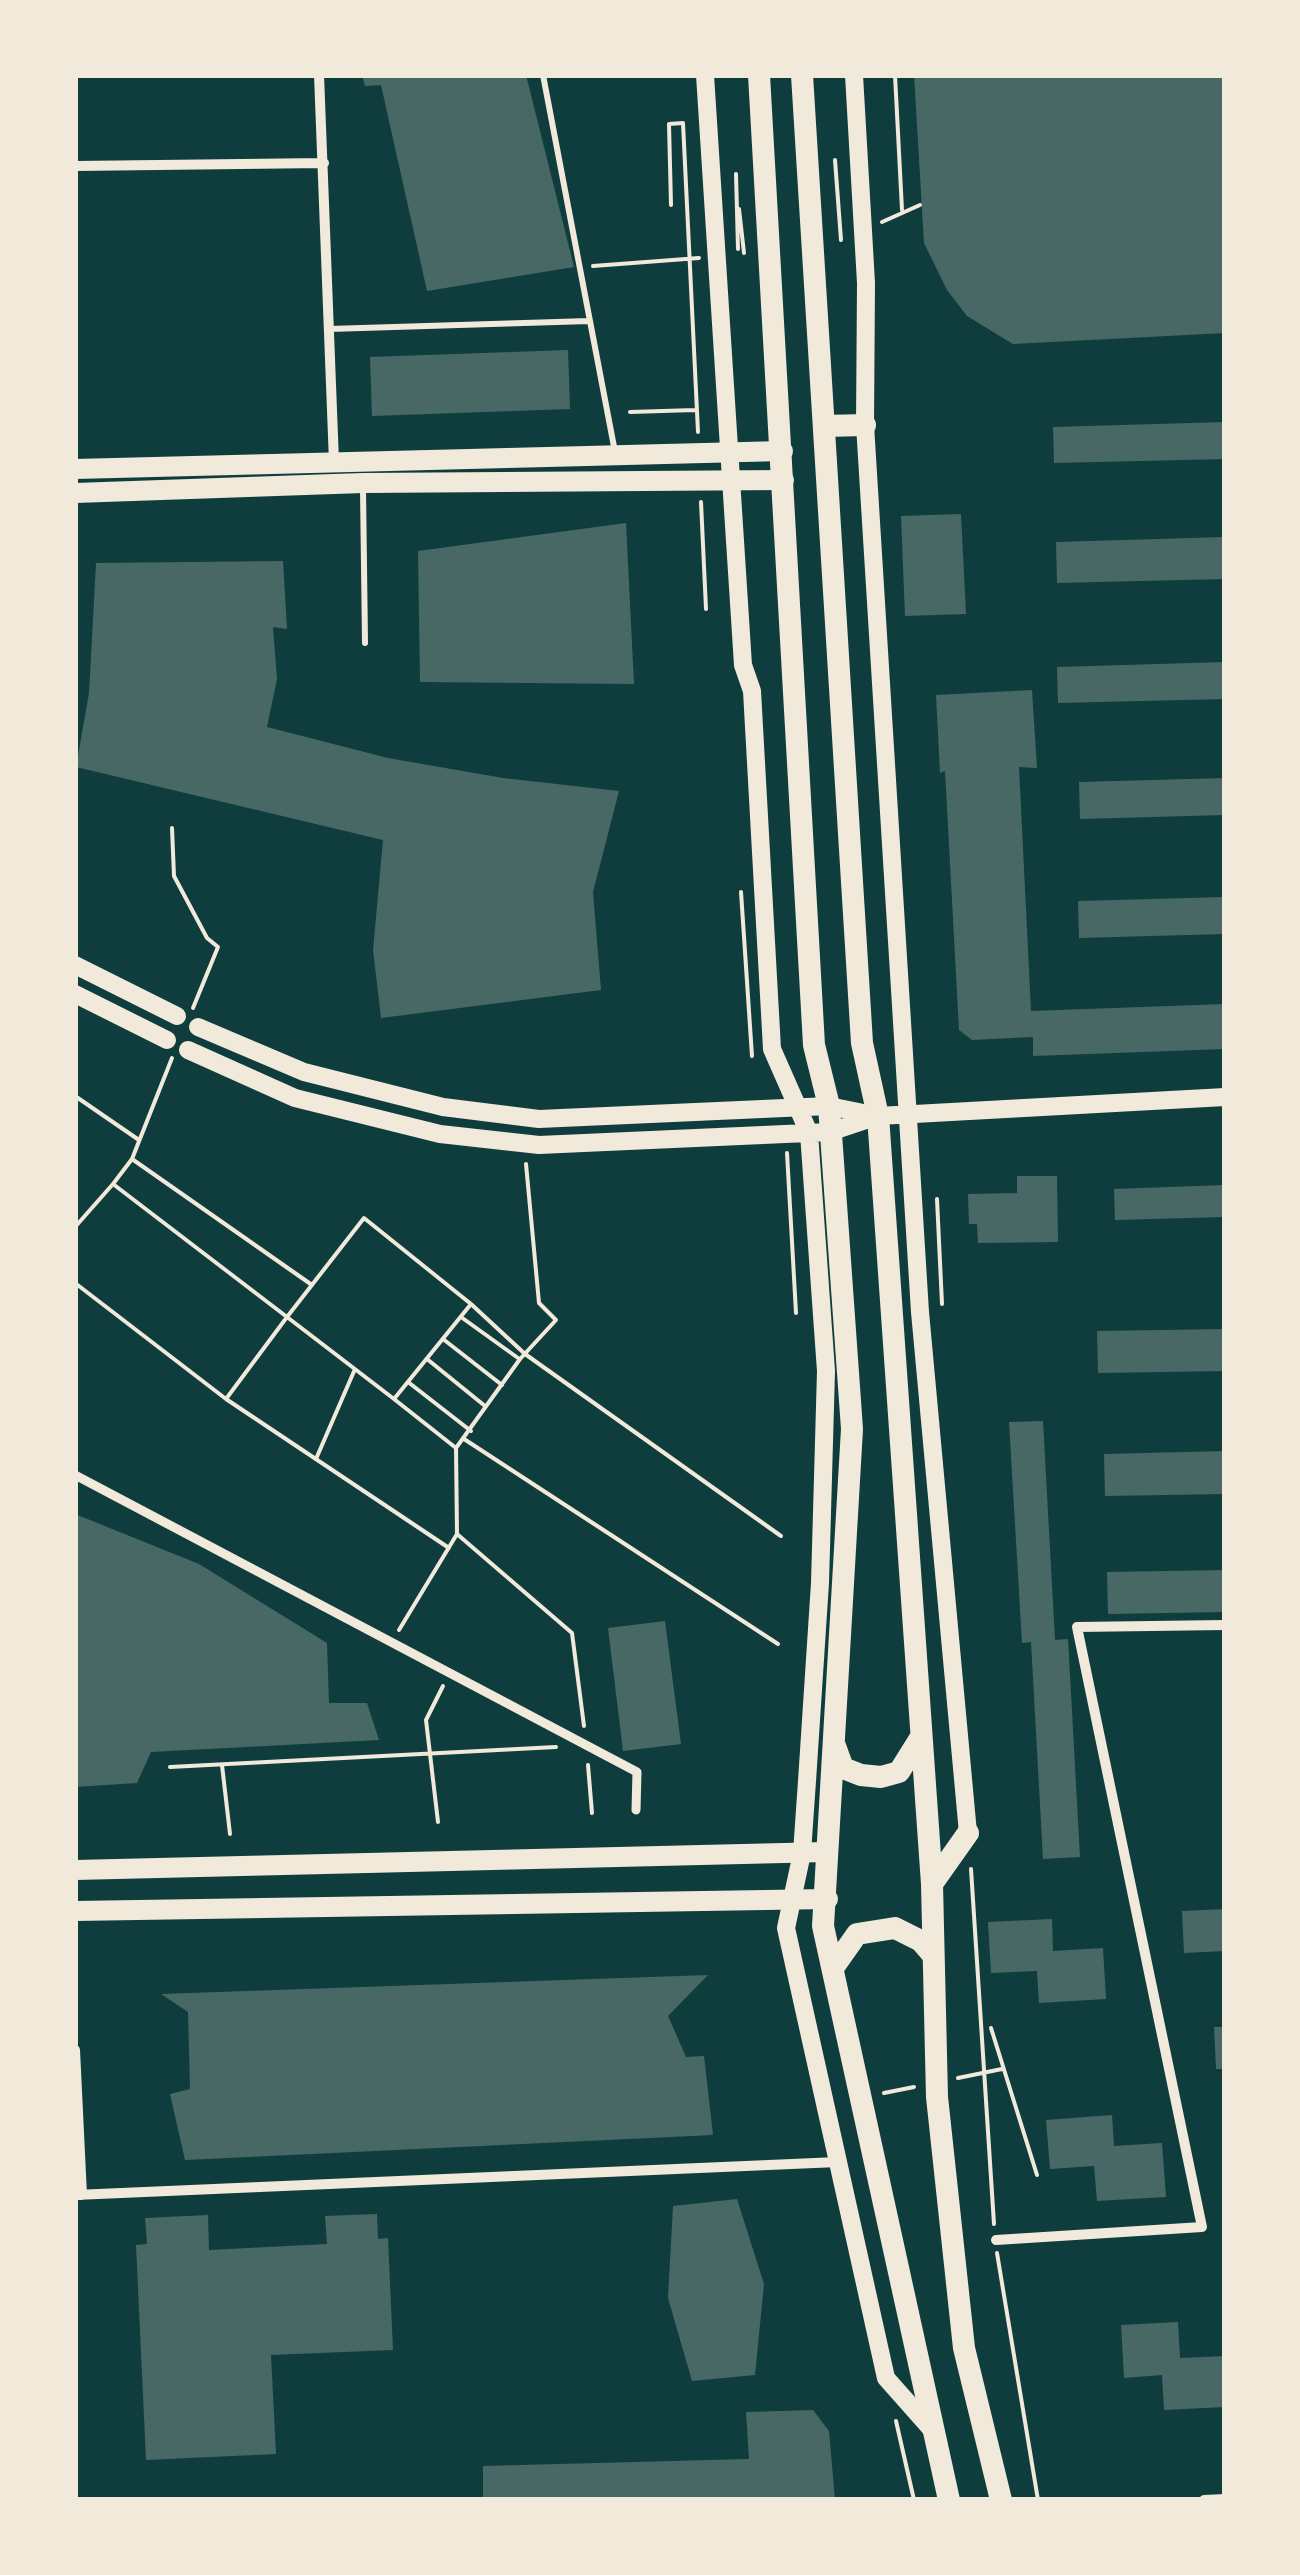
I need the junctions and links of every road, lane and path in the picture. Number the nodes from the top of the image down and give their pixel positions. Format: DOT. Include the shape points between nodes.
graph roads {
  1 [pos="319,75"];
  2 [pos="543,75"];
  3 [pos="706,75"];
  4 [pos="759,75"];
  5 [pos="802,75"];
  6 [pos="854,75"];
  7 [pos="895,75"];
  8 [pos="835,160"];
  9 [pos="324,163"];
  10 [pos="75,166"];
  11 [pos="671,205"];
  12 [pos="902,210"];
  13 [pos="841,240"];
  14 [pos="741,252"];
  15 [pos="589,321"];
  16 [pos="329,329"];
  17 [pos="697,410"];
  18 [pos="630,412"];
  19 [pos="865,425"];
  20 [pos="824,426"];
  21 [pos="698,448"];
  22 [pos="783,451"];
  23 [pos="730,452"];
  24 [pos="615,454"];
  25 [pos="331,460"];
  26 [pos="75,469"];
  27 [pos="784,480"];
  28 [pos="732,481"];
  29 [pos="363,483"];
  30 [pos="700,486"];
  31 [pos="75,493"];
  32 [pos="706,610"];
  33 [pos="365,643"];
  34 [pos="75,965"];
  35 [pos="75,994"];
  36 [pos="177,1016"];
  37 [pos="198,1027"];
  38 [pos="167,1040"];
  39 [pos="188,1050"];
  40 [pos="75,1096"];
  41 [pos="1225,1097"];
  42 [pos="829,1106"];
  43 [pos="798,1107"];
  44 [pos="908,1114"];
  45 [pos="878,1116"];
  46 [pos="820,1132"];
  47 [pos="139,1140"];
  48 [pos="524,1144"];
  49 [pos="787,1153"];
  50 [pos="132,1159"];
  51 [pos="937,1198"];
  52 [pos="75,1228"];
  53 [pos="75,1283"];
  54 [pos="312,1285"];
  55 [pos="472,1304"];
  56 [pos="796,1313"];
  57 [pos="942,1315"];
  58 [pos="288,1317"];
  59 [pos="462,1317"];
  60 [pos="443,1338"];
  61 [pos="523,1357"];
  62 [pos="426,1359"];
  63 [pos="355,1369"];
  64 [pos="408,1382"];
  65 [pos="503,1385"];
  66 [pos="390,1396"];
  67 [pos="226,1399"];
  68 [pos="486,1406"];
  69 [pos="470,1431"];
  70 [pos="464,1439"];
  71 [pos="456,1448"];
  72 [pos="316,1459"];
  73 [pos="75,1475"];
  74 [pos="458,1534"];
  75 [pos="781,1536"];
  76 [pos="449,1548"];
  77 [pos="1225,1625"];
  78 [pos="392,1642"];
  79 [pos="778,1644"];
  80 [pos="450,1673"];
  81 [pos="919,1740"];
  82 [pos="834,1743"];
  83 [pos="586,1745"];
  84 [pos="430,1754"];
  85 [pos="222,1765"];
  86 [pos="170,1767"];
  87 [pos="636,1810"];
  88 [pos="592,1812"];
  89 [pos="438,1822"];
  90 [pos="968,1833"];
  91 [pos="230,1834"];
  92 [pos="826,1852"];
  93 [pos="802,1853"];
  94 [pos="75,1870"];
  95 [pos="932,1884"];
  96 [pos="792,1898"];
  97 [pos="828,1900"];
  98 [pos="75,1911"];
  99 [pos="933,1955"];
  100 [pos="833,1968"];
  101 [pos="991,2028"];
  102 [pos="75,2050"];
  103 [pos="1002,2070"];
  104 [pos="944,2081"];
  105 [pos="925,2084"];
  106 [pos="868,2096"];
  107 [pos="838,2162"];
  108 [pos="1036,2175"];
  109 [pos="78,2195"];
  110 [pos="996,2240"];
  111 [pos="886,2378"];
  112 [pos="933,2431"];
  113 [pos="1225,2499"];
  114 [pos="914,2500"];
  115 [pos="949,2500"];
  116 [pos="1001,2500"];
  117 [pos="1204,2500"];
  1 -- 9 [label="street"];
  2 -- 15 [label="lane"];
  3 -- 23 [label="street"];
  4 -- 22 [label="main road"];
  5 -- 20 [label="main road"];
  6 -- 19 [label="street" via="866,283"];
  7 -- 12 [label="path"];
  8 -- 13 [label="path"];
  9 -- 10 [label="street"];
  9 -- 16 [label="street"];
  11 -- 17 [label="path" via="669,124 683,123"];
  14 -- 14 [label="path" via="736,174"];
  15 -- 16 [label="lane"];
  15 -- 24 [label="lane"];
  16 -- 25 [label="street"];
  17 -- 18 [label="path"];
  17 -- 21 [label="path"];
  19 -- 20 [label="main road"];
  19 -- 44 [label="street"];
  20 -- 45 [label="main road" via="862,1043"];
  22 -- 23 [label="main road"];
  22 -- 27 [label="main road"];
  23 -- 24 [label="main road"];
  23 -- 28 [label="street"];
  24 -- 25 [label="main road"];
  25 -- 26 [label="main road"];
  25 -- 29 [label="street"];
  27 -- 28 [label="main road"];
  27 -- 42 [label="main road" via="814,1045"];
  28 -- 29 [label="main road"];
  28 -- 43 [label="street" via="743,665 752,691 772,1049"];
  29 -- 31 [label="main road"];
  29 -- 33 [label="lane"];
  30 -- 32 [label="path"];
  34 -- 36 [label="street"];
  35 -- 38 [label="street"];
  37 -- 43 [label="street" via="304,1072 443,1107 539,1119"];
  39 -- 48 [label="street" via="295,1098 440,1134"];
  40 -- 47 [label="path"];
  41 -- 44 [label="street"];
  42 -- 43 [label="street"];
  42 -- 45 [label="street"];
  42 -- 46 [label="main road"];
  43 -- 46 [label="street"];
  44 -- 45 [label="street"];
  44 -- 90 [label="street"];
  45 -- 46 [label="street"];
  45 -- 81 [label="main road"];
  46 -- 48 [label="street"];
  46 -- 82 [label="main road" via="852,1429"];
  46 -- 93 [label="street" via="826,1435"];
  48 -- 61 [label="path" via="539,1303 556,1320"];
  49 -- 56 [label="path"];
  50 -- 54 [label="path"];
  51 -- 57 [label="path"];
  52 -- 58 [label="path" via="113,1184"];
  53 -- 67 [label="path"];
  54 -- 55 [label="path" via="364,1218"];
  54 -- 58 [label="path"];
  55 -- 59 [label="path"];
  55 -- 61 [label="path"];
  58 -- 63 [label="path"];
  58 -- 67 [label="path"];
  59 -- 60 [label="path"];
  59 -- 61 [label="path"];
  60 -- 62 [label="path"];
  60 -- 65 [label="path"];
  61 -- 65 [label="path"];
  61 -- 75 [label="path"];
  62 -- 64 [label="path"];
  62 -- 68 [label="path"];
  63 -- 66 [label="path"];
  63 -- 72 [label="path"];
  64 -- 66 [label="path"];
  64 -- 69 [label="path"];
  65 -- 68 [label="path"];
  66 -- 71 [label="path"];
  67 -- 72 [label="path"];
  68 -- 69 [label="path"];
  69 -- 70 [label="path"];
  70 -- 71 [label="path"];
  70 -- 79 [label="path"];
  71 -- 74 [label="path"];
  72 -- 76 [label="path"];
  73 -- 78 [label="street"];
  74 -- 76 [label="path"];
  74 -- 83 [label="path" via="572,1633"];
  76 -- 78 [label="path"];
  77 -- 110 [label="street" via="1077,1627 1202,2227"];
  78 -- 80 [label="street"];
  80 -- 83 [label="street"];
  80 -- 84 [label="path" via="426,1720"];
  81 -- 82 [label="main road" via="898,1772 882,1776 843,1768"];
  81 -- 95 [label="main road"];
  82 -- 92 [label="main road"];
  83 -- 84 [label="path"];
  83 -- 87 [label="street" via="637,1772"];
  83 -- 88 [label="path"];
  84 -- 85 [label="path"];
  84 -- 89 [label="path"];
  85 -- 86 [label="path"];
  85 -- 91 [label="path"];
  90 -- 95 [label="main road"];
  92 -- 93 [label="main road"];
  92 -- 97 [label="main road"];
  93 -- 94 [label="main road"];
  93 -- 96 [label="street"];
  95 -- 99 [label="main road"];
  96 -- 97 [label="main road"];
  96 -- 98 [label="main road"];
  96 -- 107 [label="street" via="786,1928"];
  97 -- 100 [label="main road" via="823,1926"];
  99 -- 100 [label="main road" via="895,1928 857,1934"];
  99 -- 116 [label="main road" via="937,2097 964,2348"];
  100 -- 112 [label="main road"];
  101 -- 103 [label="path"];
  102 -- 109 [label="street"];
  103 -- 104 [label="path"];
  103 -- 108 [label="path"];
  105 -- 106 [label="path"];
  107 -- 109 [label="street"];
  107 -- 111 [label="street"];
  111 -- 112 [label="street"];
  111 -- 114 [label="path"];
  112 -- 115 [label="main road"];
  113 -- 117 [label="street"];
}
